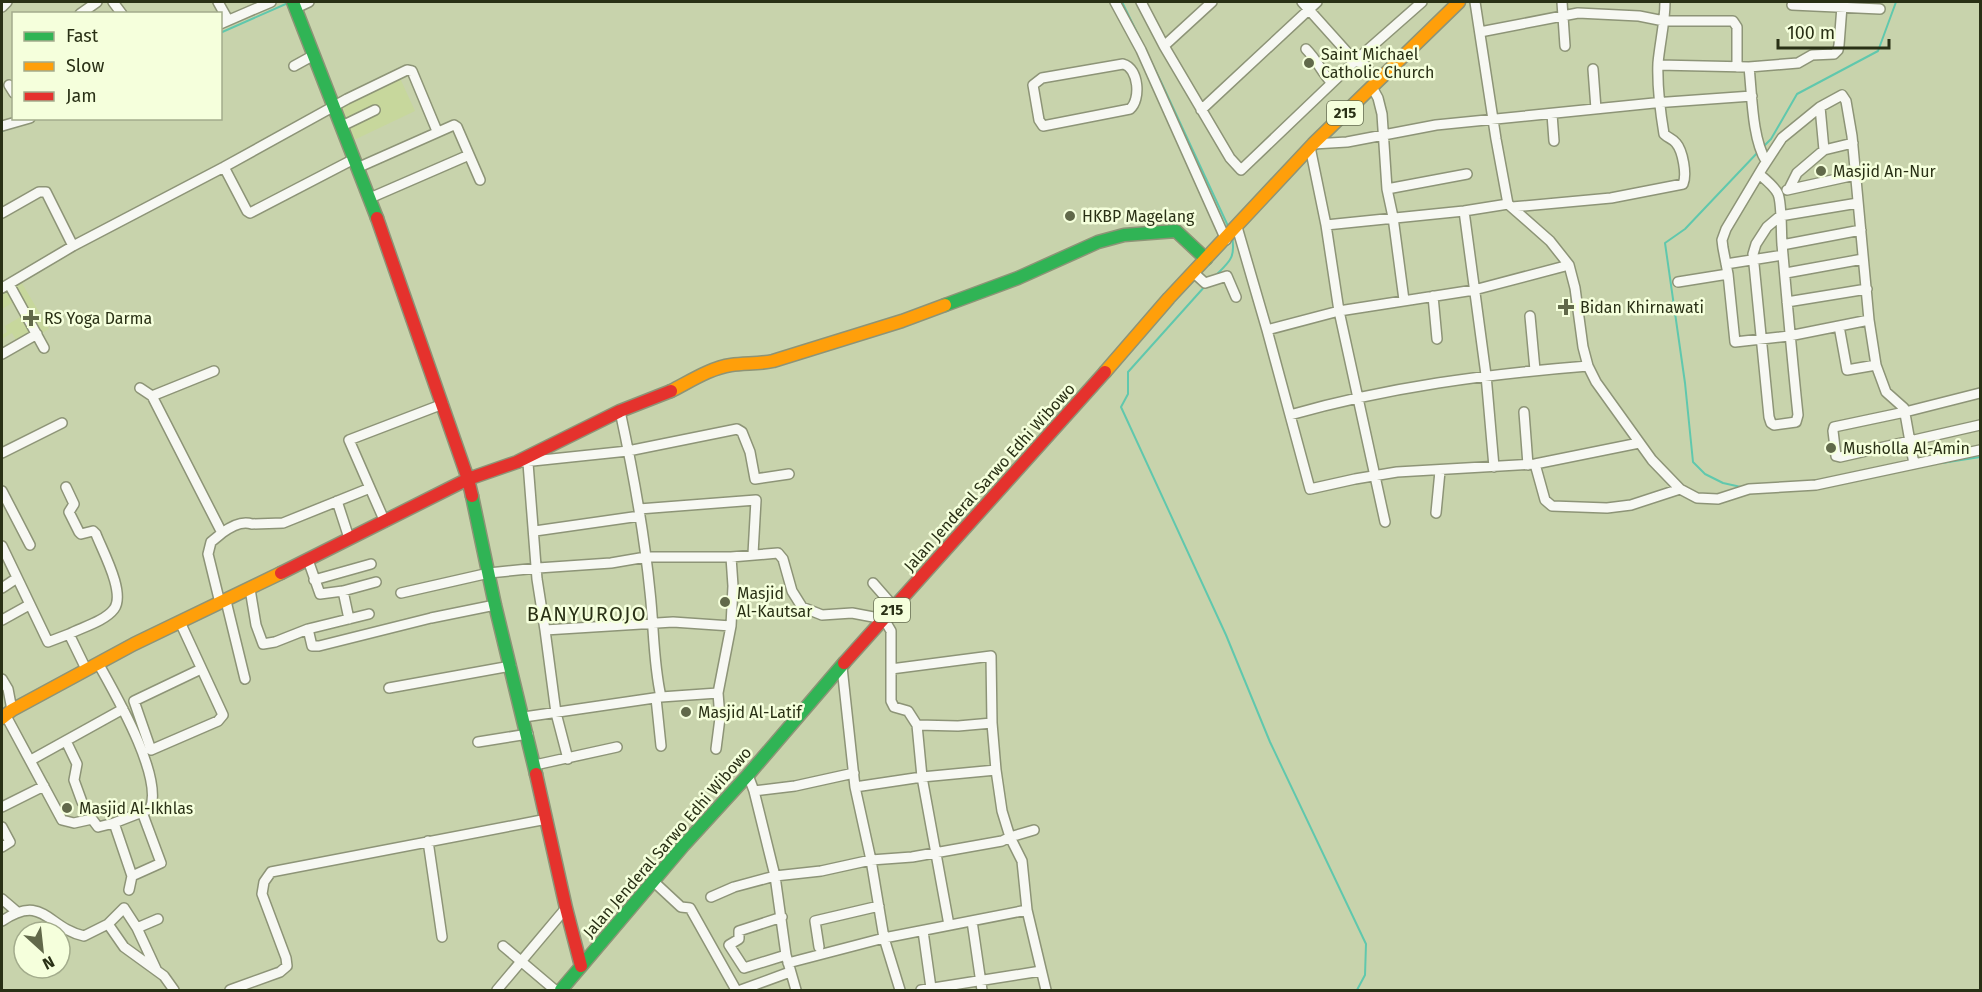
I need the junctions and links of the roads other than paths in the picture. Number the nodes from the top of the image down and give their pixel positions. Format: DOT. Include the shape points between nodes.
graph roads {
  1 [pos="7,2"];
  2 [pos="97,2"];
  3 [pos="271,2"];
  4 [pos="309,2"];
  5 [pos="1115,2"];
  6 [pos="1140,2"];
  7 [pos="1212,2"];
  8 [pos="1317,2"];
  9 [pos="1422,2"];
  10 [pos="1459,2"];
  11 [pos="1475,2"];
  12 [pos="1562,2"];
  13 [pos="1665,2"];
  14 [pos="294,4"];
  15 [pos="1306,5"];
  16 [pos="1792,5"];
  17 [pos="1842,6"];
  18 [pos="2,7"];
  19 [pos="1880,9"];
  20 [pos="83,12"];
  21 [pos="1564,16"];
  22 [pos="1664,21"];
  23 [pos="224,22"];
  24 [pos="1480,32"];
  25 [pos="1565,45"];
  26 [pos="1164,46"];
  27 [pos="1306,49"];
  28 [pos="314,55"];
  29 [pos="1359,63"];
  30 [pos="1658,65"];
  31 [pos="294,66"];
  32 [pos="1737,67"];
  33 [pos="1749,67"];
  34 [pos="1593,69"];
  35 [pos="1374,81"];
  36 [pos="1332,83"];
  37 [pos="1157,88"];
  38 [pos="1137,93"];
  39 [pos="1752,96"];
  40 [pos="1659,103"];
  41 [pos="334,106"];
  42 [pos="1820,107"];
  43 [pos="1596,109"];
  44 [pos="375,110"];
  45 [pos="1202,111"];
  46 [pos="1552,114"];
  47 [pos="23,120"];
  48 [pos="1494,120"];
  49 [pos="2,126"];
  50 [pos="342,126"];
  51 [pos="437,131"];
  52 [pos="1384,135"];
  53 [pos="1554,141"];
  54 [pos="1853,143"];
  55 [pos="1312,145"];
  56 [pos="1824,150"];
  57 [pos="1762,154"];
  58 [pos="469,155"];
  59 [pos="356,164"];
  60 [pos="224,167"];
  61 [pos="1467,174"];
  62 [pos="1759,174"];
  63 [pos="1855,175"];
  64 [pos="480,180"];
  65 [pos="1387,189"];
  66 [pos="1789,189"];
  67 [pos="1778,194"];
  68 [pos="370,198"];
  69 [pos="1858,203"];
  70 [pos="1510,206"];
  71 [pos="1464,211"];
  72 [pos="2,213"];
  73 [pos="1780,216"];
  74 [pos="1393,217"];
  75 [pos="1326,225"];
  76 [pos="1861,230"];
  77 [pos="1232,233"];
  78 [pos="1782,245"];
  79 [pos="73,246"];
  80 [pos="1783,255"];
  81 [pos="1206,259"];
  82 [pos="1863,259"];
  83 [pos="1754,260"];
  84 [pos="1569,265"];
  85 [pos="1727,269"];
  86 [pos="1194,273"];
  87 [pos="1785,273"];
  88 [pos="1678,282"];
  89 [pos="5,286"];
  90 [pos="1867,289"];
  91 [pos="1474,290"];
  92 [pos="1433,296"];
  93 [pos="1236,297"];
  94 [pos="1404,300"];
  95 [pos="1787,302"];
  96 [pos="1339,311"];
  97 [pos="1530,316"];
  98 [pos="1869,320"];
  99 [pos="1839,327"];
  100 [pos="1267,330"];
  101 [pos="37,334"];
  102 [pos="1789,336"];
  103 [pos="1437,339"];
  104 [pos="1762,340"];
  105 [pos="44,348"];
  106 [pos="2,354"];
  107 [pos="1876,365"];
  108 [pos="1588,366"];
  109 [pos="1535,370"];
  110 [pos="214,371"];
  111 [pos="1486,375"];
  112 [pos="140,388"];
  113 [pos="1980,393"];
  114 [pos="152,396"];
  115 [pos="1357,397"];
  116 [pos="443,404"];
  117 [pos="620,411"];
  118 [pos="1524,412"];
  119 [pos="1905,412"];
  120 [pos="1290,415"];
  121 [pos="62,423"];
  122 [pos="1980,425"];
  123 [pos="1910,442"];
  124 [pos="1638,443"];
  125 [pos="1980,450"];
  126 [pos="628,451"];
  127 [pos="2,453"];
  128 [pos="523,462"];
  129 [pos="1531,464"];
  130 [pos="1914,464"];
  131 [pos="1494,467"];
  132 [pos="1440,471"];
  133 [pos="789,474"];
  134 [pos="1376,476"];
  135 [pos="468,479"];
  136 [pos="755,479"];
  137 [pos="66,487"];
  138 [pos="370,488"];
  139 [pos="1680,489"];
  140 [pos="2,491"];
  141 [pos="756,500"];
  142 [pos="337,501"];
  143 [pos="640,513"];
  144 [pos="1436,513"];
  145 [pos="384,522"];
  146 [pos="1385,522"];
  147 [pos="535,531"];
  148 [pos="222,533"];
  149 [pos="349,538"];
  150 [pos="30,545"];
  151 [pos="2,546"];
  152 [pos="753,555"];
  153 [pos="646,557"];
  154 [pos="731,557"];
  155 [pos="308,560"];
  156 [pos="371,564"];
  157 [pos="537,568"];
  158 [pos="489,573"];
  159 [pos="17,578"];
  160 [pos="314,580"];
  161 [pos="376,582"];
  162 [pos="873,583"];
  163 [pos="2,588"];
  164 [pos="250,589"];
  165 [pos="343,591"];
  166 [pos="401,592"];
  167 [pos="223,602"];
  168 [pos="29,605"];
  169 [pos="495,605"];
  170 [pos="894,608"];
  171 [pos="369,614"];
  172 [pos="349,619"];
  173 [pos="884,619"];
  174 [pos="2,620"];
  175 [pos="180,622"];
  176 [pos="652,623"];
  177 [pos="731,626"];
  178 [pos="308,629"];
  179 [pos="544,630"];
  180 [pos="69,634"];
  181 [pos="98,663"];
  182 [pos="511,666"];
  183 [pos="842,666"];
  184 [pos="86,669"];
  185 [pos="201,669"];
  186 [pos="891,669"];
  187 [pos="2,679"];
  188 [pos="245,679"];
  189 [pos="389,688"];
  190 [pos="718,693"];
  191 [pos="658,697"];
  192 [pos="123,709"];
  193 [pos="556,713"];
  194 [pos="7,714"];
  195 [pos="524,717"];
  196 [pos="992,723"];
  197 [pos="917,725"];
  198 [pos="528,734"];
  199 [pos="66,741"];
  200 [pos="478,742"];
  201 [pos="661,746"];
  202 [pos="617,747"];
  203 [pos="716,749"];
  204 [pos="568,759"];
  205 [pos="31,760"];
  206 [pos="535,765"];
  207 [pos="996,770"];
  208 [pos="854,773"];
  209 [pos="748,775"];
  210 [pos="922,777"];
  211 [pos="44,786"];
  212 [pos="855,787"];
  213 [pos="754,791"];
  214 [pos="82,802"];
  215 [pos="2,807"];
  216 [pos="142,812"];
  217 [pos="547,819"];
  218 [pos="114,823"];
  219 [pos="2,827"];
  220 [pos="1034,830"];
  221 [pos="1010,837"];
  222 [pos="428,841"];
  223 [pos="2,847"];
  224 [pos="937,852"];
  225 [pos="871,860"];
  226 [pos="132,876"];
  227 [pos="775,876"];
  228 [pos="653,881"];
  229 [pos="129,890"];
  230 [pos="711,897"];
  231 [pos="2,899"];
  232 [pos="879,906"];
  233 [pos="566,908"];
  234 [pos="1027,910"];
  235 [pos="16,911"];
  236 [pos="782,917"];
  237 [pos="158,919"];
  238 [pos="2,921"];
  239 [pos="972,921"];
  240 [pos="108,924"];
  241 [pos="949,925"];
  242 [pos="137,928"];
  243 [pos="923,931"];
  244 [pos="442,937"];
  245 [pos="884,938"];
  246 [pos="503,946"];
  247 [pos="819,947"];
  248 [pos="521,961"];
  249 [pos="788,963"];
  250 [pos="581,966"];
  251 [pos="153,968"];
  252 [pos="1041,971"];
  253 [pos="981,986"];
  254 [pos="956,987"];
  255 [pos="931,988"];
  256 [pos="235,989"];
  257 [pos="174,990"];
  258 [pos="497,990"];
  259 [pos="555,990"];
  260 [pos="561,990"];
  261 [pos="736,990"];
  262 [pos="741,990"];
  263 [pos="796,990"];
  264 [pos="900,990"];
  265 [pos="921,990"];
  266 [pos="1046,990"];
  1 -- 18 [label="street"];
  2 -- 20 [label="street"];
  3 -- 23 [label="street"];
  4 -- 14 [label="street"];
  5 -- 37 [label="street"];
  6 -- 26 [label="street"];
  7 -- 26 [label="street"];
  8 -- 15 [label="street"];
  9 -- 29 [label="street"];
  10 -- 35 [label="street, Jalan Jenderal Sarwo Edhi Wibowo / 215"];
  11 -- 24 [label="street"];
  12 -- 21 [label="street"];
  13 -- 22 [label="street"];
  14 -- 28 [label="street"];
  15 -- 29 [label="street"];
  15 -- 45 [label="street"];
  16 -- 17 [label="street"];
  17 -- 19 [label="street"];
  17 -- 33 [label="street" via="1839,45 1834,54 1812,55 1798,63"];
  21 -- 22 [label="street" via="1602,14"];
  21 -- 24 [label="street"];
  21 -- 25 [label="street"];
  22 -- 30 [label="street"];
  22 -- 32 [label="street" via="1734,21"];
  24 -- 48 [label="street"];
  26 -- 45 [label="street"];
  27 -- 36 [label="street"];
  28 -- 31 [label="street"];
  28 -- 41 [label="street"];
  29 -- 35 [label="street"];
  29 -- 36 [label="street"];
  30 -- 32 [label="street"];
  30 -- 40 [label="street"];
  32 -- 33 [label="street"];
  33 -- 39 [label="street"];
  34 -- 43 [label="street"];
  35 -- 52 [label="street"];
  35 -- 55 [label="street, Jalan Jenderal Sarwo Edhi Wibowo / 215"];
  36 -- 45 [label="street" via="1241,170"];
  37 -- 38 [label="street"];
  37 -- 77 [label="street"];
  38 -- 38 [label="street" via="1130,109 1043,126 1033,85 1042,78 1123,64 1133,71"];
  39 -- 40 [label="street"];
  39 -- 57 [label="street"];
  40 -- 43 [label="street"];
  40 -- 70 [label="street" via="1664,134 1680,150 1683,184 1611,198"];
  41 -- 50 [label="street"];
  41 -- 51 [label="street" via="411,70"];
  41 -- 60 [label="street"];
  42 -- 54 [label="street" via="1844,95"];
  42 -- 56 [label="street"];
  42 -- 57 [label="street"];
  43 -- 46 [label="street"];
  44 -- 50 [label="street"];
  46 -- 48 [label="street"];
  46 -- 53 [label="street"];
  47 -- 49 [label="street"];
  48 -- 52 [label="street"];
  48 -- 70 [label="street"];
  50 -- 59 [label="street"];
  51 -- 58 [label="street" via="454,124"];
  51 -- 59 [label="street"];
  52 -- 55 [label="street"];
  52 -- 65 [label="street"];
  54 -- 56 [label="street"];
  54 -- 63 [label="street"];
  55 -- 75 [label="street"];
  55 -- 77 [label="street, Jalan Jenderal Sarwo Edhi Wibowo / 215"];
  56 -- 66 [label="street" via="1797,173"];
  57 -- 62 [label="street"];
  58 -- 64 [label="street"];
  58 -- 68 [label="street"];
  59 -- 60 [label="street" via="250,213"];
  59 -- 68 [label="street"];
  60 -- 79 [label="street"];
  61 -- 65 [label="street"];
  62 -- 67 [label="street"];
  62 -- 85 [label="street" via="1723,235"];
  63 -- 66 [label="street"];
  63 -- 69 [label="street"];
  65 -- 74 [label="street"];
  66 -- 67 [label="street"];
  67 -- 73 [label="street"];
  68 -- 116 [label="street"];
  69 -- 73 [label="street"];
  69 -- 76 [label="street"];
  70 -- 71 [label="street"];
  70 -- 84 [label="street" via="1550,241"];
  71 -- 74 [label="street"];
  71 -- 91 [label="street"];
  72 -- 79 [label="street" via="39,192 46,192"];
  73 -- 78 [label="street"];
  73 -- 83 [label="street" via="1756,244"];
  74 -- 75 [label="street"];
  74 -- 94 [label="street"];
  75 -- 96 [label="street"];
  76 -- 78 [label="street"];
  76 -- 82 [label="street"];
  77 -- 81 [label="street, Jalan Jenderal Sarwo Edhi Wibowo / 215"];
  77 -- 100 [label="street"];
  78 -- 80 [label="street"];
  79 -- 89 [label="street"];
  80 -- 83 [label="street"];
  80 -- 87 [label="street"];
  81 -- 86 [label="street, Jalan Jenderal Sarwo Edhi Wibowo / 215"];
  81 -- 117 [label="street" via="1176,231 1124,235 902,321 772,361 717,369"];
  82 -- 87 [label="street"];
  82 -- 90 [label="street"];
  83 -- 85 [label="street"];
  83 -- 104 [label="street"];
  84 -- 91 [label="street"];
  84 -- 108 [label="street"];
  85 -- 88 [label="street"];
  85 -- 104 [label="street" via="1735,342"];
  86 -- 93 [label="street" via="1205,283 1227,276"];
  86 -- 170 [label="street, Jalan Jenderal Sarwo Edhi Wibowo / 215"];
  87 -- 95 [label="street"];
  89 -- 101 [label="street"];
  90 -- 95 [label="street"];
  90 -- 98 [label="street"];
  91 -- 92 [label="street"];
  91 -- 111 [label="street"];
  92 -- 94 [label="street"];
  92 -- 103 [label="street"];
  94 -- 96 [label="street"];
  95 -- 102 [label="street"];
  96 -- 100 [label="street"];
  96 -- 115 [label="street"];
  97 -- 109 [label="street"];
  98 -- 99 [label="street"];
  98 -- 107 [label="street"];
  99 -- 102 [label="street"];
  99 -- 107 [label="street" via="1847,370"];
  100 -- 120 [label="street"];
  101 -- 105 [label="street"];
  101 -- 106 [label="street"];
  102 -- 104 [label="street"];
  102 -- 104 [label="street" via="1797,419 1779,425 1770,421"];
  107 -- 119 [label="street" via="1886,392"];
  108 -- 109 [label="street"];
  108 -- 124 [label="street"];
  109 -- 111 [label="street"];
  110 -- 114 [label="street"];
  111 -- 115 [label="street"];
  111 -- 131 [label="street"];
  112 -- 114 [label="street"];
  113 -- 119 [label="street"];
  114 -- 148 [label="street"];
  115 -- 120 [label="street"];
  115 -- 134 [label="street"];
  116 -- 135 [label="street"];
  116 -- 138 [label="street" via="349,440"];
  117 -- 126 [label="street"];
  117 -- 128 [label="street"];
  118 -- 129 [label="street"];
  119 -- 123 [label="street"];
  119 -- 123 [label="street" via="1834,427 1836,456"];
  120 -- 134 [label="street" via="1310,489"];
  121 -- 127 [label="street"];
  122 -- 123 [label="street"];
  123 -- 130 [label="street"];
  124 -- 129 [label="street"];
  124 -- 139 [label="street"];
  125 -- 130 [label="street"];
  126 -- 128 [label="street"];
  126 -- 136 [label="street" via="736,429 746,439"];
  126 -- 143 [label="street"];
  128 -- 135 [label="street"];
  128 -- 147 [label="street"];
  129 -- 131 [label="street"];
  129 -- 139 [label="street" via="1545,500 1552,506 1631,506"];
  130 -- 139 [label="street" via="1816,485 1749,489 1718,500 1697,498"];
  131 -- 132 [label="street"];
  132 -- 134 [label="street"];
  132 -- 144 [label="street"];
  133 -- 136 [label="street"];
  134 -- 146 [label="street"];
  135 -- 145 [label="street"];
  135 -- 158 [label="street"];
  136 -- 141 [label="street"];
  137 -- 180 [label="street" via="74,504 69,512 79,532 96,534 117,584 115,608"];
  138 -- 142 [label="street"];
  138 -- 145 [label="street"];
  140 -- 150 [label="street"];
  141 -- 143 [label="street"];
  141 -- 152 [label="street"];
  142 -- 148 [label="street" via="283,523 247,522"];
  142 -- 149 [label="street"];
  143 -- 147 [label="street"];
  143 -- 153 [label="street"];
  145 -- 149 [label="street"];
  147 -- 157 [label="street"];
  148 -- 167 [label="street" via="211,542 208,554"];
  149 -- 155 [label="street"];
  151 -- 159 [label="street"];
  152 -- 154 [label="street"];
  152 -- 173 [label="street" via="780,554 797,601 809,612 852,612"];
  153 -- 154 [label="street"];
  153 -- 157 [label="street"];
  153 -- 176 [label="street"];
  154 -- 177 [label="street"];
  155 -- 160 [label="street"];
  155 -- 164 [label="street"];
  156 -- 160 [label="street"];
  157 -- 158 [label="street"];
  157 -- 179 [label="street"];
  158 -- 166 [label="street"];
  158 -- 169 [label="street"];
  159 -- 163 [label="street"];
  159 -- 168 [label="street"];
  160 -- 165 [label="street" via="320,594"];
  161 -- 165 [label="street"];
  162 -- 170 [label="street"];
  164 -- 167 [label="street"];
  164 -- 178 [label="street" via="263,644"];
  165 -- 172 [label="street"];
  167 -- 175 [label="street"];
  167 -- 188 [label="street"];
  168 -- 174 [label="street"];
  168 -- 180 [label="street" via="48,642"];
  169 -- 178 [label="street" via="315,647"];
  169 -- 182 [label="street"];
  170 -- 173 [label="street, Jalan Jenderal Sarwo Edhi Wibowo / 215"];
  171 -- 172 [label="street"];
  172 -- 178 [label="street"];
  173 -- 183 [label="street, Jalan Jenderal Sarwo Edhi Wibowo / 215"];
  173 -- 186 [label="street" via="891,631"];
  175 -- 181 [label="street"];
  175 -- 185 [label="street"];
  176 -- 177 [label="street"];
  176 -- 179 [label="street"];
  176 -- 191 [label="street"];
  177 -- 190 [label="street"];
  179 -- 193 [label="street"];
  180 -- 184 [label="street"];
  181 -- 184 [label="street"];
  181 -- 192 [label="street"];
  182 -- 189 [label="street"];
  182 -- 195 [label="street"];
  183 -- 208 [label="street"];
  183 -- 209 [label="street, Jalan Jenderal Sarwo Edhi Wibowo / 215"];
  184 -- 194 [label="street"];
  185 -- 185 [label="street" via="134,701 151,750 222,718 223,712"];
  186 -- 196 [label="street" via="990,656"];
  186 -- 197 [label="street" via="891,703 908,711"];
  187 -- 194 [label="street" via="8,689"];
  190 -- 191 [label="street"];
  190 -- 203 [label="street"];
  191 -- 193 [label="street"];
  191 -- 201 [label="street"];
  192 -- 199 [label="street"];
  192 -- 216 [label="street" via="151,784 152,803"];
  193 -- 195 [label="street"];
  193 -- 204 [label="street"];
  194 -- 205 [label="street"];
  195 -- 198 [label="street"];
  196 -- 197 [label="street"];
  196 -- 207 [label="street"];
  197 -- 210 [label="street"];
  198 -- 200 [label="street"];
  198 -- 206 [label="street"];
  199 -- 205 [label="street"];
  199 -- 214 [label="street" via="77,764 74,780"];
  202 -- 204 [label="street"];
  204 -- 206 [label="street"];
  205 -- 211 [label="street"];
  206 -- 217 [label="street"];
  207 -- 210 [label="street"];
  207 -- 221 [label="street"];
  208 -- 212 [label="street"];
  208 -- 213 [label="street"];
  209 -- 213 [label="street"];
  209 -- 228 [label="street, Jalan Jenderal Sarwo Edhi Wibowo / 215"];
  210 -- 212 [label="street"];
  210 -- 224 [label="street"];
  211 -- 215 [label="street"];
  211 -- 218 [label="street" via="62,820 74,823 92,819 98,827"];
  212 -- 225 [label="street"];
  213 -- 227 [label="street"];
  216 -- 218 [label="street"];
  216 -- 226 [label="street" via="161,863"];
  217 -- 222 [label="street"];
  217 -- 233 [label="street"];
  218 -- 226 [label="street"];
  219 -- 223 [label="street" via="10,842"];
  220 -- 221 [label="street"];
  221 -- 224 [label="street"];
  221 -- 234 [label="street" via="1022,861"];
  222 -- 244 [label="street"];
  222 -- 256 [label="street" via="271,872 262,894 287,966"];
  224 -- 225 [label="street"];
  224 -- 241 [label="street"];
  225 -- 227 [label="street"];
  225 -- 232 [label="street"];
  226 -- 229 [label="street"];
  227 -- 230 [label="street"];
  227 -- 236 [label="street"];
  228 -- 250 [label="street, Jalan Jenderal Sarwo Edhi Wibowo / 215"];
  228 -- 261 [label="street" via="681,907 690,908"];
  231 -- 235 [label="street"];
  232 -- 245 [label="street"];
  232 -- 247 [label="street" via="815,921"];
  233 -- 248 [label="street"];
  233 -- 250 [label="street"];
  234 -- 239 [label="street"];
  234 -- 252 [label="street"];
  235 -- 238 [label="street"];
  235 -- 240 [label="street" via="38,912 84,936"];
  236 -- 249 [label="street"];
  236 -- 249 [label="street" via="739,931 739,939 729,945 744,968"];
  237 -- 242 [label="street"];
  239 -- 241 [label="street"];
  239 -- 253 [label="street"];
  240 -- 242 [label="street" via="124,908"];
  240 -- 251 [label="street" via="124,947"];
  241 -- 243 [label="street"];
  242 -- 251 [label="street"];
  243 -- 245 [label="street"];
  243 -- 255 [label="street"];
  245 -- 249 [label="street"];
  245 -- 264 [label="street"];
  246 -- 248 [label="street"];
  248 -- 258 [label="street"];
  248 -- 259 [label="street"];
  249 -- 262 [label="street"];
  249 -- 263 [label="street"];
  250 -- 260 [label="street, Jalan Jenderal Sarwo Edhi Wibowo / 215"];
  251 -- 257 [label="street" via="166,977"];
  252 -- 253 [label="street"];
  252 -- 266 [label="street"];
  253 -- 254 [label="street"];
  254 -- 255 [label="street"];
  255 -- 265 [label="street"];
}
